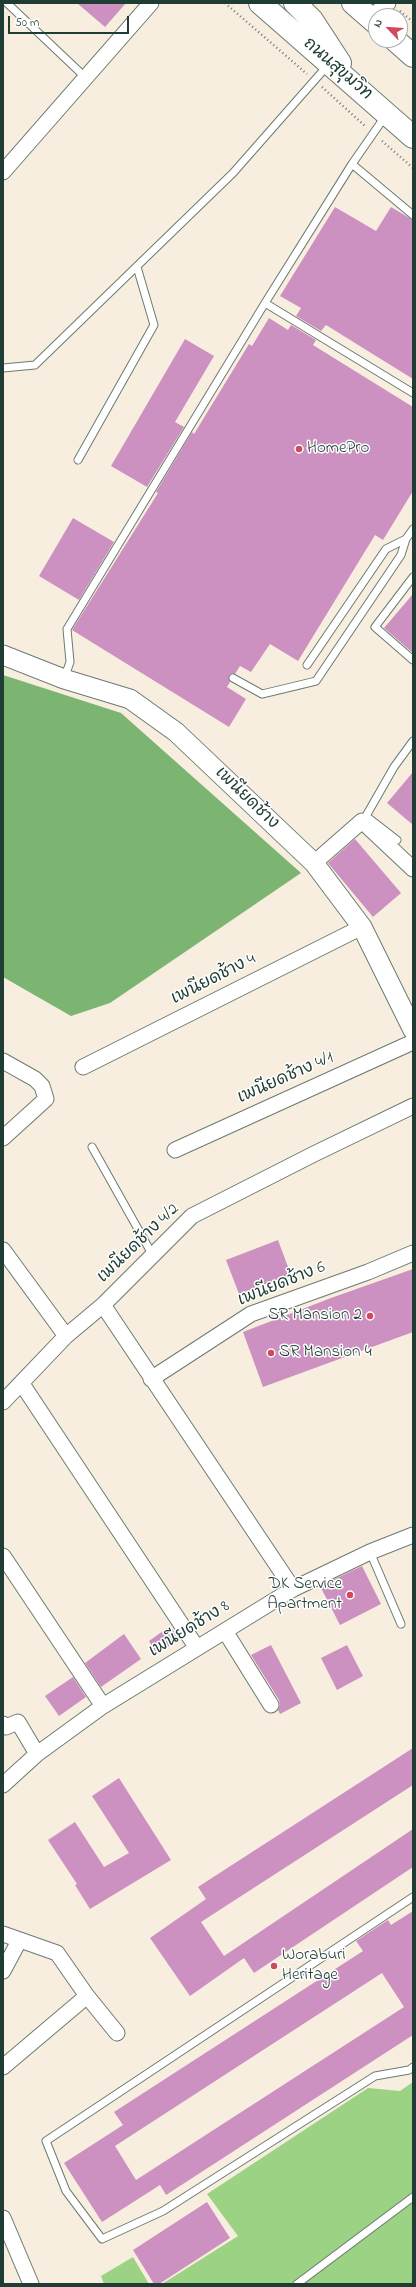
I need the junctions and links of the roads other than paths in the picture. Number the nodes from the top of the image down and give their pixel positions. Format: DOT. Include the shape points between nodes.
graph roads {
  1 [pos="7,3"];
  2 [pos="151,3"];
  3 [pos="260,3"];
  4 [pos="295,3"];
  5 [pos="353,3"];
  6 [pos="368,16"];
  7 [pos="404,48"];
  8 [pos="413,56"];
  9 [pos="329,64"];
  10 [pos="85,77"];
  11 [pos="364,94"];
  12 [pos="387,114"];
  13 [pos="413,137"];
  14 [pos="352,164"];
  15 [pos="3,172"];
  16 [pos="413,214"];
  17 [pos="137,267"];
  18 [pos="265,303"];
  19 [pos="3,368"];
  20 [pos="413,393"];
  21 [pos="78,460"];
  22 [pos="413,529"];
  23 [pos="406,539"];
  24 [pos="413,577"];
  25 [pos="3,655"];
  26 [pos="413,660"];
  27 [pos="307,665"];
  28 [pos="233,678"];
  29 [pos="64,679"];
  30 [pos="413,741"];
  31 [pos="397,840"];
  32 [pos="314,863"];
  33 [pos="413,869"];
  34 [pos="362,927"];
  35 [pos="413,1030"];
  36 [pos="413,1042"];
  37 [pos="3,1061"];
  38 [pos="83,1068"];
  39 [pos="413,1106"];
  40 [pos="3,1138"];
  41 [pos="92,1147"];
  42 [pos="175,1150"];
  43 [pos="3,1250"];
  44 [pos="413,1253"];
  45 [pos="152,1254"];
  46 [pos="103,1305"];
  47 [pos="66,1336"];
  48 [pos="152,1379"];
  49 [pos="22,1384"];
  50 [pos="3,1402"];
  51 [pos="413,1535"];
  52 [pos="370,1552"];
  53 [pos="3,1556"];
  54 [pos="293,1589"];
  55 [pos="401,1624"];
  56 [pos="225,1631"];
  57 [pos="197,1648"];
  58 [pos="271,1705"];
  59 [pos="103,1706"];
  60 [pos="3,1724"];
  61 [pos="37,1754"];
  62 [pos="4,1782"];
  63 [pos="413,1897"];
  64 [pos="3,1934"];
  65 [pos="19,1941"];
  66 [pos="3,1971"];
  67 [pos="87,1996"];
  68 [pos="117,2033"];
  69 [pos="3,2067"];
  70 [pos="413,2067"];
  71 [pos="413,2197"];
  72 [pos="3,2218"];
  73 [pos="31,2284"];
  74 [pos="297,2284"];
  1 -- 10 [label="lane"];
  2 -- 10 [label="street"];
  3 -- 9 [label="highway, ถนนสุขุมวิท"];
  4 -- 11 [label="highway" via="312,20 334,55"];
  5 -- 6 [label="highway"];
  7 -- 8 [label="highway"];
  9 -- 11 [label="highway, ถนนสุขุมวิท"];
  9 -- 17 [label="lane" via="233,173"];
  10 -- 15 [label="street"];
  11 -- 12 [label="highway, ถนนสุขุมวิท"];
  12 -- 13 [label="highway, ถนนสุขุมวิท"];
  12 -- 14 [label="lane"];
  14 -- 16 [label="lane"];
  14 -- 18 [label="lane"];
  17 -- 19 [label="lane" via="35,364"];
  17 -- 21 [label="lane" via="154,325"];
  18 -- 20 [label="lane"];
  18 -- 29 [label="lane" via="67,629 70,662"];
  22 -- 23 [label="lane"];
  23 -- 27 [label="lane" via="386,549"];
  23 -- 28 [label="lane" via="401,555 316,681 262,694"];
  24 -- 26 [label="lane" via="375,627"];
  25 -- 29 [label="street, เพนียดช้าง"];
  29 -- 32 [label="street, เพนียดช้าง" via="130,699 176,732"];
  30 -- 31 [label="lane" via="394,767 366,816"];
  32 -- 33 [label="street" via="362,822"];
  32 -- 34 [label="street, เพนียดช้าง"];
  34 -- 35 [label="street, เพนียดช้าง"];
  34 -- 38 [label="street, เพนียดช้าง 4"];
  36 -- 42 [label="street, เพนียดช้าง 4/1"];
  37 -- 40 [label="street" via="35,1079 42,1086 46,1099"];
  39 -- 45 [label="street, เพนียดช้าง 4/2" via="192,1216"];
  41 -- 45 [label="lane"];
  43 -- 47 [label="street"];
  44 -- 48 [label="street, เพนียดช้าง 6" via="251,1314"];
  45 -- 46 [label="street, เพนียดช้าง 4/2"];
  46 -- 47 [label="street, เพนียดช้าง 4/2"];
  46 -- 48 [label="street"];
  47 -- 49 [label="street, เพนียดช้าง 4/2"];
  48 -- 54 [label="street"];
  49 -- 50 [label="street, เพนียดช้าง 4/2"];
  49 -- 57 [label="street"];
  51 -- 52 [label="street, เพนียดช้าง 8"];
  52 -- 54 [label="street, เพนียดช้าง 8"];
  52 -- 55 [label="lane"];
  53 -- 59 [label="street"];
  54 -- 56 [label="street, เพนียดช้าง 8"];
  56 -- 57 [label="street, เพนียดช้าง 8"];
  56 -- 58 [label="street"];
  57 -- 59 [label="street, เพนียดช้าง 8"];
  59 -- 61 [label="street, เพนียดช้าง 8"];
  60 -- 61 [label="street" via="6,1727 18,1722"];
  61 -- 62 [label="street, เพนียดช้าง 8"];
  63 -- 70 [label="lane" via="46,2141 66,2191 102,2239 163,2211 375,2076"];
  64 -- 65 [label="street"];
  65 -- 66 [label="street"];
  65 -- 67 [label="street" via="57,1953"];
  67 -- 68 [label="street"];
  67 -- 69 [label="street"];
  71 -- 74 [label="lane"];
  72 -- 73 [label="street"];
}
